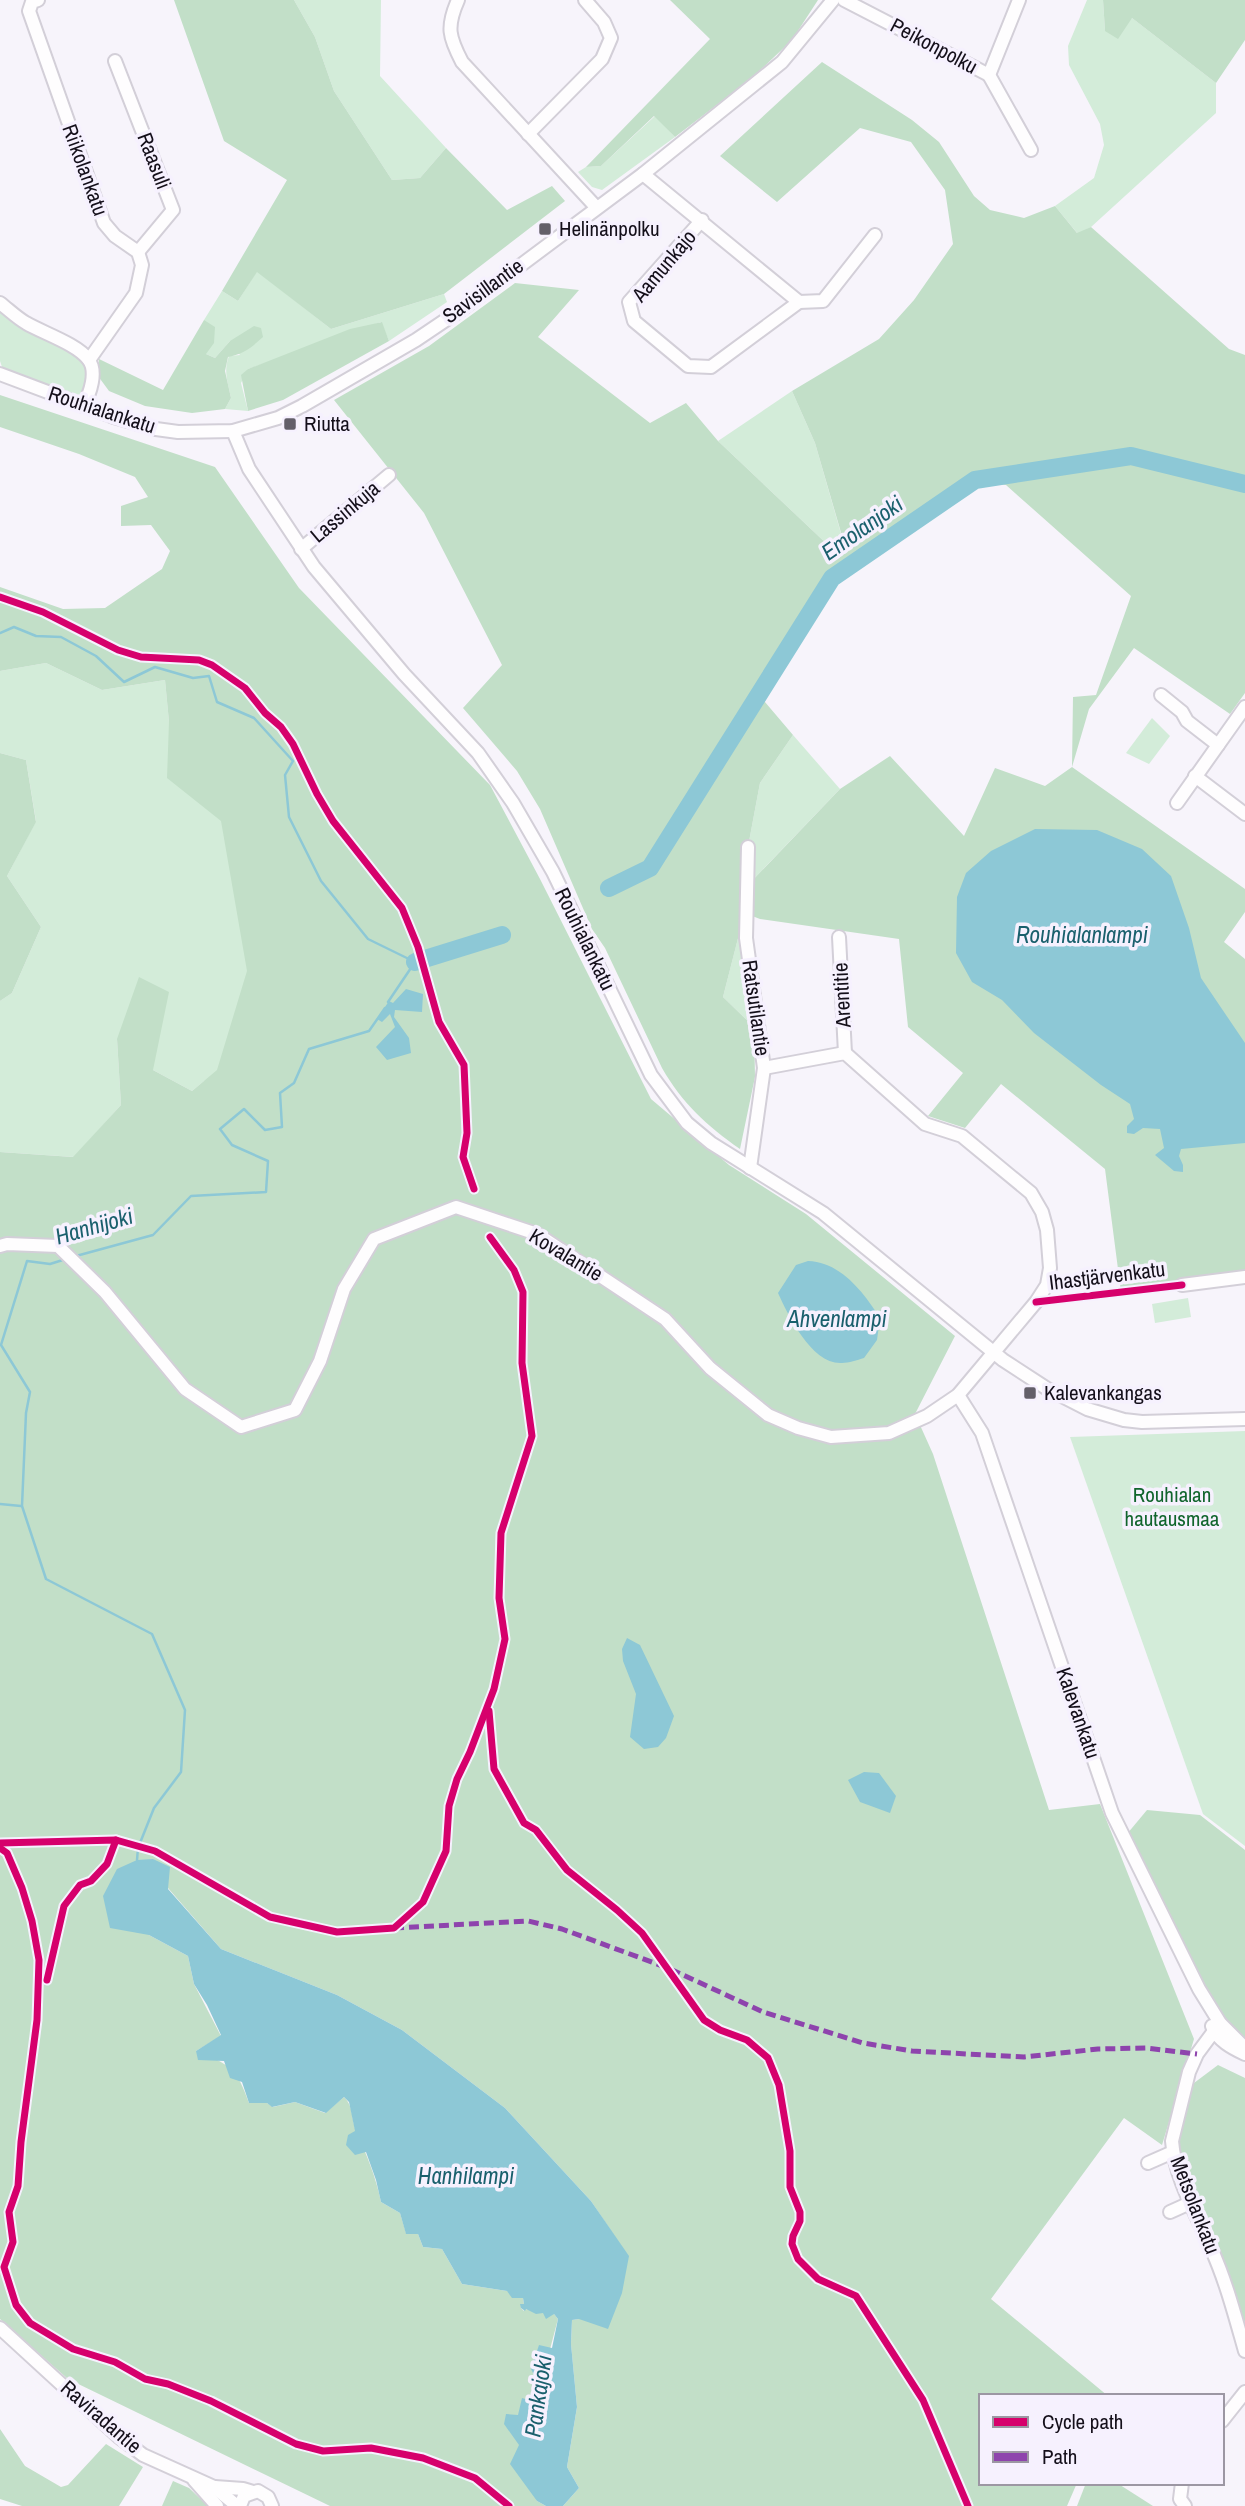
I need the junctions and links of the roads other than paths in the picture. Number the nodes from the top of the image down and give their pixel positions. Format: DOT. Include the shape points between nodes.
graph roads {
  1 [pos="38,0"];
  2 [pos="458,0"];
  3 [pos="586,0"];
  4 [pos="833,0"];
  5 [pos="844,0"];
  6 [pos="1019,0"];
  7 [pos="115,61"];
  8 [pos="989,75"];
  9 [pos="528,134"];
  10 [pos="1031,150"];
  11 [pos="643,174"];
  12 [pos="596,207"];
  13 [pos="702,220"];
  14 [pos="875,235"];
  15 [pos="138,253"];
  16 [pos="799,302"];
  17 [pos="0,303"];
  18 [pos="89,360"];
  19 [pos="0,374"];
  20 [pos="83,406"];
  21 [pos="233,431"];
  22 [pos="388,474"];
  23 [pos="301,549"];
  24 [pos="1161,695"];
  25 [pos="1245,707"];
  26 [pos="1218,745"];
  27 [pos="1195,776"];
  28 [pos="1177,803"];
  29 [pos="1245,814"];
  30 [pos="748,848"];
  31 [pos="839,937"];
  32 [pos="845,1053"];
  33 [pos="764,1068"];
  34 [pos="750,1168"];
  35 [pos="0,1246"];
  36 [pos="1245,1278"];
  37 [pos="1182,1285"];
  38 [pos="994,1353"];
  39 [pos="958,1395"];
  40 [pos="1245,1419"];
  41 [pos="1217,2027"];
  42 [pos="1245,2048"];
  43 [pos="1245,2054"];
  44 [pos="1173,2152"];
  45 [pos="1148,2163"];
  46 [pos="1191,2203"];
  47 [pos="1170,2212"];
  48 [pos="0,2328"];
  49 [pos="1245,2351"];
  50 [pos="1245,2392"];
  51 [pos="1224,2418"];
  52 [pos="191,2477"];
  53 [pos="1182,2485"];
  54 [pos="214,2487"];
  55 [pos="253,2491"];
  56 [pos="217,2506"];
  57 [pos="239,2506"];
  58 [pos="272,2506"];
  59 [pos="1185,2506"];
  1 -- 15 [label="street, Riikolankatu" via="29,11 104,223"];
  2 -- 9 [label="street" via="449,20 452,42 462,62"];
  3 -- 9 [label="street" via="611,38 602,59"];
  4 -- 11 [label="street, Savisillantie" via="782,62"];
  5 -- 8 [label="street, Peikonpolku"];
  6 -- 8 [label="street, Peikonpolku"];
  7 -- 15 [label="street, Raasuli" via="173,210"];
  8 -- 10 [label="street"];
  9 -- 12 [label="street"];
  11 -- 12 [label="street, Savisillantie"];
  11 -- 13 [label="street"];
  12 -- 21 [label="street, Savisillantie" via="416,340 303,406"];
  13 -- 16 [label="street"];
  13 -- 16 [label="street, Aamunkajo" via="629,302 634,321 688,366 711,367"];
  14 -- 16 [label="street" via="823,301"];
  15 -- 18 [label="street" via="142,265 136,293"];
  17 -- 18 [label="street"];
  18 -- 20 [label="street" via="92,377"];
  19 -- 20 [label="street, Rouhialankatu"];
  20 -- 21 [label="street, Rouhialankatu" via="156,429"];
  21 -- 23 [label="street, Rouhialankatu" via="249,469"];
  22 -- 23 [label="street, Lassinkuja"];
  23 -- 34 [label="street, Rouhialankatu" via="351,613 494,773 553,872 666,1098 711,1143"];
  24 -- 26 [label="street"];
  25 -- 26 [label="street"];
  26 -- 27 [label="street"];
  27 -- 28 [label="street"];
  27 -- 29 [label="street"];
  30 -- 33 [label="street, Ratsutilantie" via="746,938"];
  31 -- 32 [label="street, Arentitie"];
  32 -- 33 [label="street"];
  32 -- 38 [label="street, Kovalantie" via="925,1124 962,1136 1031,1193 1042,1212 1051,1268 1047,1285"];
  33 -- 34 [label="street, Ratsutilantie"];
  34 -- 38 [label="street, Rouhialankatu" via="823,1213"];
  35 -- 39 [label="street, Kovalantie" via="58,1246 105,1292 185,1388 241,1427 295,1410 320,1361 344,1289 374,1240 456,1208 537,1234 665,1319 710,1368 768,1415 797,1429 831,1437 889,1433"];
  36 -- 37 [label="street, Ihastjärvenkatu"];
  38 -- 39 [label="street, Kovalantie"];
  38 -- 40 [label="street, Rouhialankatu" via="1046,1388 1106,1416 1142,1422"];
  39 -- 41 [label="street, Kalevankatu" via="982,1433 1112,1813"];
  41 -- 42 [label="street"];
  41 -- 43 [label="street" via="1231,2048"];
  41 -- 44 [label="street, Metsolankatu" via="1189,2072"];
  44 -- 45 [label="street"];
  44 -- 46 [label="street, Metsolankatu"];
  46 -- 47 [label="street"];
  46 -- 49 [label="street, Metsolankatu" via="1212,2250"];
  48 -- 52 [label="street, Raviradantie" via="119,2437 143,2455"];
  50 -- 51 [label="street"];
  52 -- 54 [label="street, Raviradantie"];
  52 -- 56 [label="street"];
  53 -- 59 [label="street" via="1180,2499"];
  54 -- 55 [label="street, Raviradantie"];
  54 -- 57 [label="street, Raviradantie"];
  55 -- 57 [label="street"];
  55 -- 58 [label="street" via="264,2493"];
}
